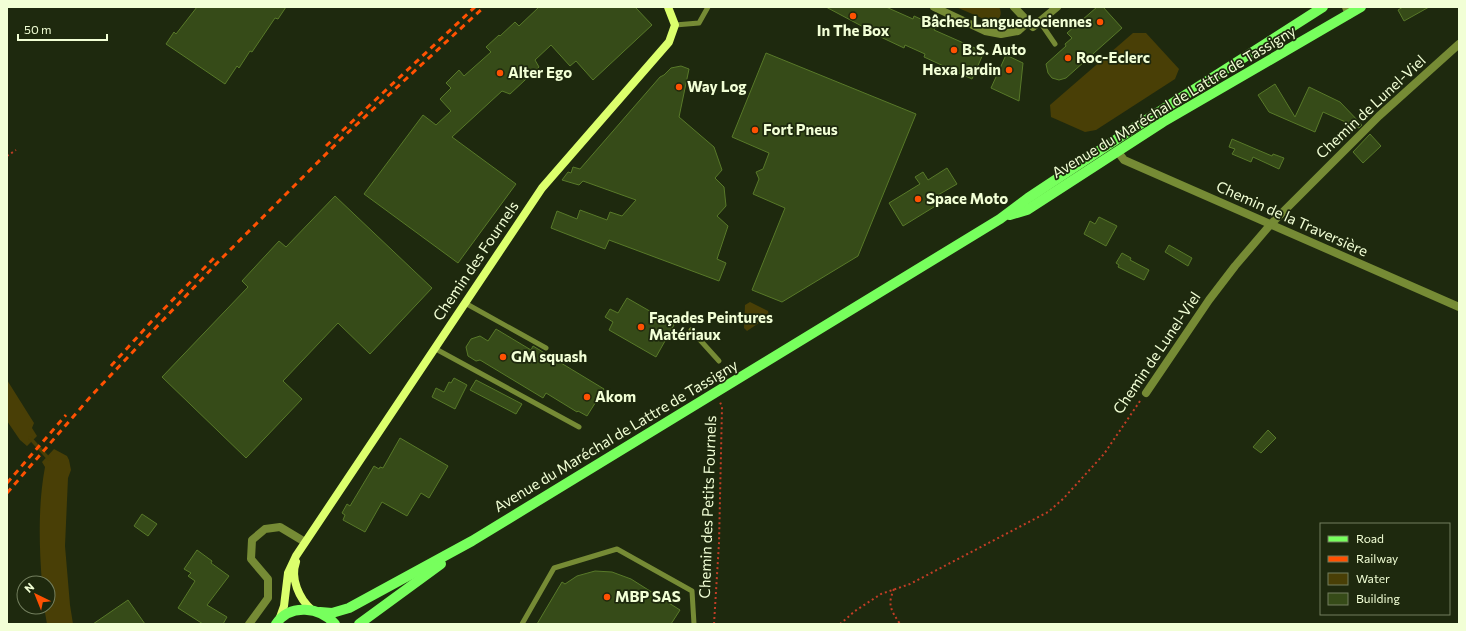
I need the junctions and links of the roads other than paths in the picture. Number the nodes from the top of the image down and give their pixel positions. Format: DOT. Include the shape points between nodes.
graph roads {
  1 [pos="668,7"];
  2 [pos="708,7"];
  3 [pos="934,7"];
  4 [pos="1014,7"];
  5 [pos="1057,7"];
  6 [pos="1323,7"];
  7 [pos="1361,7"];
  8 [pos="1347,11"];
  9 [pos="1028,22"];
  10 [pos="1040,22"];
  11 [pos="675,25"];
  12 [pos="1055,44"];
  13 [pos="1459,44"];
  14 [pos="1118,152"];
  15 [pos="1000,219"];
  16 [pos="1270,225"];
  17 [pos="465,303"];
  18 [pos="1459,307"];
  19 [pos="692,330"];
  20 [pos="434,348"];
  21 [pos="546,348"];
  22 [pos="719,361"];
  23 [pos="1146,393"];
  24 [pos="579,427"];
  25 [pos="472,541"];
  26 [pos="304,545"];
  27 [pos="316,611"];
  28 [pos="277,622"];
  29 [pos="248,624"];
  30 [pos="335,624"];
  31 [pos="359,624"];
  32 [pos="522,624"];
  33 [pos="694,624"];
  1 -- 11 [label="street"];
  2 -- 11 [label="lane" via="699,23"];
  3 -- 9 [label="street" via="985,32 1001,34 1018,31"];
  4 -- 9 [label="street"];
  5 -- 10 [label="street"];
  6 -- 15 [label="main road, Avenue du Maréchal de Lattre de Tassigny" via="1129,131"];
  7 -- 8 [label="main road, Avenue du Maréchal de Lattre de Tassigny"];
  8 -- 14 [label="main road, Avenue du Maréchal de Lattre de Tassigny"];
  9 -- 10 [label="street" via="1033,27"];
  10 -- 12 [label="lane"];
  11 -- 17 [label="street, Chemin des Fournels" via="669,42 542,188"];
  13 -- 16 [label="street, Chemin de Lunel-Viel" via="1379,116"];
  14 -- 15 [label="main road, Avenue du Maréchal de Lattre de Tassigny" via="1027,210"];
  14 -- 16 [label="street, Chemin de la Traversière" via="1124,160"];
  15 -- 25 [label="main road, Avenue du Maréchal de Lattre de Tassigny"];
  16 -- 18 [label="street, Chemin de la Traversière"];
  16 -- 23 [label="street, Chemin de Lunel-Viel" via="1209,300"];
  17 -- 20 [label="street, Chemin des Fournels"];
  17 -- 21 [label="lane"];
  19 -- 22 [label="lane"];
  20 -- 24 [label="lane"];
  20 -- 26 [label="street, Chemin des Fournels"];
  25 -- 27 [label="main road, Avenue du Maréchal de Lattre de Tassigny" via="349,608 332,613"];
  25 -- 31 [label="main road, Avenue du Maréchal de Lattre de Tassigny"];
  26 -- 27 [label="street, Chemin des Fournels" via="294,574 303,599"];
  26 -- 28 [label="street, Chemin des Fournels" via="291,563 284,606"];
  26 -- 29 [label="street" via="280,527 265,529 252,540 251,559 268,579 268,598"];
  27 -- 28 [label="main road, Avenue du Maréchal de Lattre de Tassigny" via="300,610 289,613"];
  27 -- 30 [label="main road" via="330,618"];
  32 -- 33 [label="lane" via="554,568 617,549 692,591"];
}
